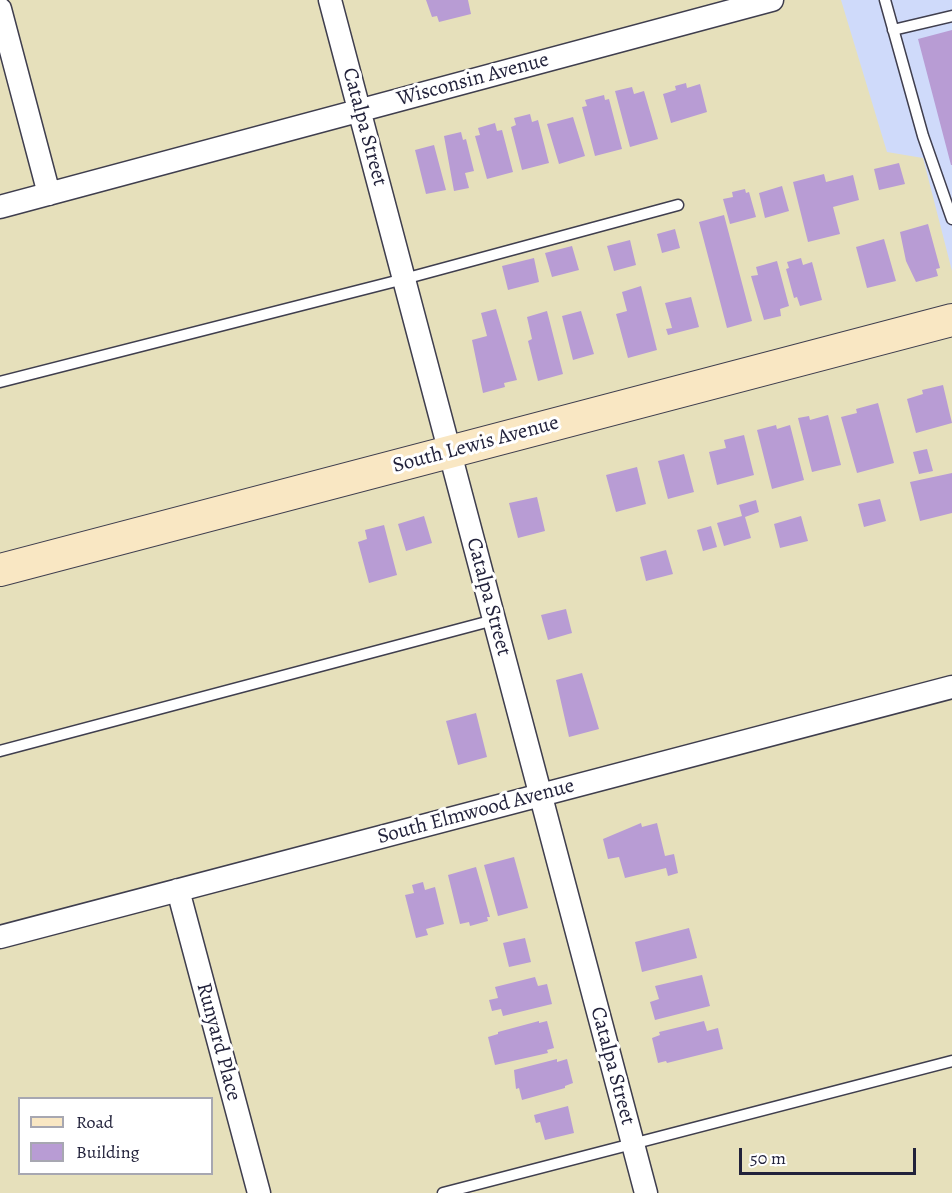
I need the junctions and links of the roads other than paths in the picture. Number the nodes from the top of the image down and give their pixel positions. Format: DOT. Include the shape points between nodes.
graph roads {
  1 [pos="330,0"];
  2 [pos="772,0"];
  3 [pos="885,0"];
  4 [pos="0,9"];
  5 [pos="952,16"];
  6 [pos="893,30"];
  7 [pos="359,110"];
  8 [pos="49,194"];
  9 [pos="678,205"];
  10 [pos="0,207"];
  11 [pos="952,219"];
  12 [pos="404,279"];
  13 [pos="952,320"];
  14 [pos="0,382"];
  15 [pos="450,451"];
  16 [pos="0,570"];
  17 [pos="494,620"];
  18 [pos="952,687"];
  19 [pos="0,751"];
  20 [pos="541,795"];
  21 [pos="178,890"];
  22 [pos="0,937"];
  23 [pos="952,1061"];
  24 [pos="633,1144"];
  25 [pos="259,1193"];
  26 [pos="443,1193"];
  27 [pos="646,1193"];
  1 -- 7 [label="street, Catalpa Street"];
  2 -- 7 [label="street, Wisconsin Avenue"];
  3 -- 6 [label="lane"];
  4 -- 8 [label="street"];
  5 -- 6 [label="lane"];
  6 -- 11 [label="lane" via="922,136"];
  7 -- 8 [label="street, Wisconsin Avenue"];
  7 -- 12 [label="street, Catalpa Street"];
  8 -- 10 [label="street, Wisconsin Avenue"];
  9 -- 12 [label="lane"];
  12 -- 14 [label="lane"];
  12 -- 15 [label="street, Catalpa Street"];
  13 -- 15 [label="main road, South Lewis Avenue"];
  15 -- 16 [label="main road, South Lewis Avenue"];
  15 -- 17 [label="street, Catalpa Street"];
  17 -- 19 [label="lane"];
  17 -- 20 [label="street, Catalpa Street"];
  18 -- 20 [label="street, South Elmwood Avenue"];
  20 -- 21 [label="street, South Elmwood Avenue"];
  20 -- 24 [label="street, Catalpa Street"];
  21 -- 22 [label="street, South Elmwood Avenue"];
  21 -- 25 [label="street, Runyard Place"];
  23 -- 24 [label="lane"];
  24 -- 26 [label="lane"];
  24 -- 27 [label="street, Catalpa Street"];
}
